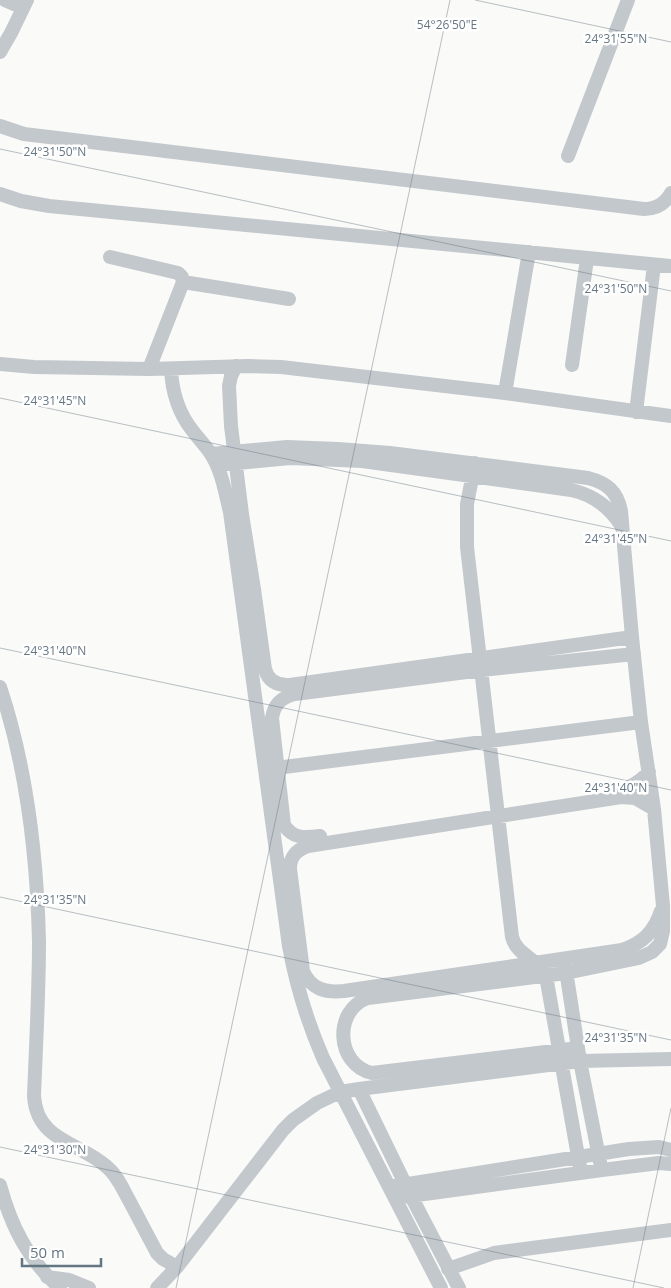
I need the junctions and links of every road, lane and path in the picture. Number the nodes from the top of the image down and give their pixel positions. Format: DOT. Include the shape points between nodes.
graph roads {
  1 [pos="5,0"];
  2 [pos="27,0"];
  3 [pos="628,0"];
  4 [pos="0,52"];
  5 [pos="0,127"];
  6 [pos="568,156"];
  7 [pos="671,193"];
  8 [pos="0,194"];
  9 [pos="529,252"];
  10 [pos="110,257"];
  11 [pos="587,259"];
  12 [pos="654,265"];
  13 [pos="671,266"];
  14 [pos="183,282"];
  15 [pos="289,299"];
  16 [pos="0,364"];
  17 [pos="572,364"];
  18 [pos="236,366"];
  19 [pos="149,369"];
  20 [pos="171,369"];
  21 [pos="504,393"];
  22 [pos="636,412"];
  23 [pos="671,416"];
  24 [pos="235,457"];
  25 [pos="214,460"];
  26 [pos="473,470"];
  27 [pos="632,637"];
  28 [pos="634,654"];
  29 [pos="482,664"];
  30 [pos="0,687"];
  31 [pos="641,722"];
  32 [pos="490,741"];
  33 [pos="276,768"];
  34 [pos="649,772"];
  35 [pos="654,809"];
  36 [pos="498,813"];
  37 [pos="537,963"];
  38 [pos="565,966"];
  39 [pos="546,976"];
  40 [pos="579,1055"];
  41 [pos="560,1057"];
  42 [pos="671,1059"];
  43 [pos="359,1089"];
  44 [pos="340,1092"];
  45 [pos="671,1150"];
  46 [pos="599,1154"];
  47 [pos="578,1157"];
  48 [pos="671,1164"];
  49 [pos="602,1170"];
  50 [pos="581,1173"];
  51 [pos="0,1185"];
  52 [pos="409,1190"];
  53 [pos="392,1193"];
  54 [pos="671,1230"];
  55 [pos="177,1267"];
  56 [pos="448,1268"];
  57 [pos="47,1277"];
  58 [pos="60,1288"];
  59 [pos="88,1288"];
  60 [pos="157,1288"];
  61 [pos="441,1288"];
  62 [pos="459,1288"];
  1 -- 2 [label="street" via="14,4"];
  2 -- 4 [label="street"];
  3 -- 6 [label="street"];
  5 -- 7 [label="street" via="24,134 644,209 662,204"];
  8 -- 9 [label="street" via="49,206"];
  9 -- 11 [label="street"];
  9 -- 21 [label="street"];
  10 -- 14 [label="street" via="178,273"];
  11 -- 12 [label="street"];
  11 -- 17 [label="street"];
  12 -- 13 [label="street"];
  12 -- 22 [label="street"];
  14 -- 15 [label="street"];
  14 -- 19 [label="street"];
  16 -- 19 [label="street"];
  18 -- 20 [label="street"];
  18 -- 21 [label="street" via="281,367"];
  18 -- 24 [label="street" via="229,392"];
  19 -- 20 [label="street"];
  20 -- 25 [label="street" via="173,388 182,414"];
  21 -- 22 [label="street"];
  22 -- 23 [label="street"];
  24 -- 25 [label="street"];
  24 -- 26 [label="street" via="262,448 312,447 372,452"];
  24 -- 29 [label="street" via="265,669 274,682 284,686"];
  25 -- 44 [label="street" via="226,493 233,531 292,965 312,1030"];
  26 -- 27 [label="street" via="578,476 598,481 614,492 619,500 623,528"];
  26 -- 29 [label="street" via="467,504 467,533"];
  27 -- 28 [label="street"];
  27 -- 29 [label="street"];
  28 -- 29 [label="street"];
  28 -- 31 [label="street"];
  29 -- 32 [label="street"];
  29 -- 33 [label="street" via="284,698 275,707 272,718"];
  30 -- 55 [label="street" via="23,782 35,870 39,942 36,1111 54,1135 97,1159 113,1172 157,1253 162,1260"];
  31 -- 32 [label="street"];
  31 -- 34 [label="street"];
  32 -- 33 [label="street"];
  32 -- 36 [label="street"];
  33 -- 36 [label="street" via="284,825 302,838"];
  34 -- 35 [label="street"];
  34 -- 36 [label="street" via="637,783 621,790"];
  35 -- 36 [label="street" via="635,798 621,797"];
  35 -- 38 [label="street" via="663,906 662,938 652,952 629,961"];
  36 -- 37 [label="street" via="512,937 519,951"];
  36 -- 37 [label="street" via="298,850 291,859 290,869 303,971 315,987 332,992"];
  37 -- 38 [label="street"];
  37 -- 39 [label="street"];
  38 -- 39 [label="street"];
  38 -- 40 [label="street"];
  39 -- 41 [label="street"];
  39 -- 41 [label="street" via="368,998 350,1009 344,1038 356,1066 372,1073"];
  40 -- 41 [label="street"];
  40 -- 42 [label="street"];
  40 -- 46 [label="street"];
  41 -- 43 [label="street"];
  41 -- 47 [label="street"];
  43 -- 44 [label="street"];
  43 -- 52 [label="street"];
  44 -- 53 [label="street"];
  44 -- 55 [label="street" via="317,1102 282,1130"];
  45 -- 46 [label="street" via="649,1147"];
  46 -- 47 [label="street"];
  46 -- 49 [label="street"];
  47 -- 50 [label="street"];
  47 -- 52 [label="street"];
  48 -- 49 [label="street"];
  49 -- 50 [label="street"];
  50 -- 52 [label="street"];
  51 -- 57 [label="street" via="19,1238"];
  52 -- 53 [label="street"];
  52 -- 56 [label="street"];
  53 -- 61 [label="street"];
  54 -- 56 [label="street" via="494,1253"];
  55 -- 60 [label="street"];
  56 -- 62 [label="street"];
  57 -- 58 [label="street"];
  57 -- 59 [label="street" via="69,1280"];
}
